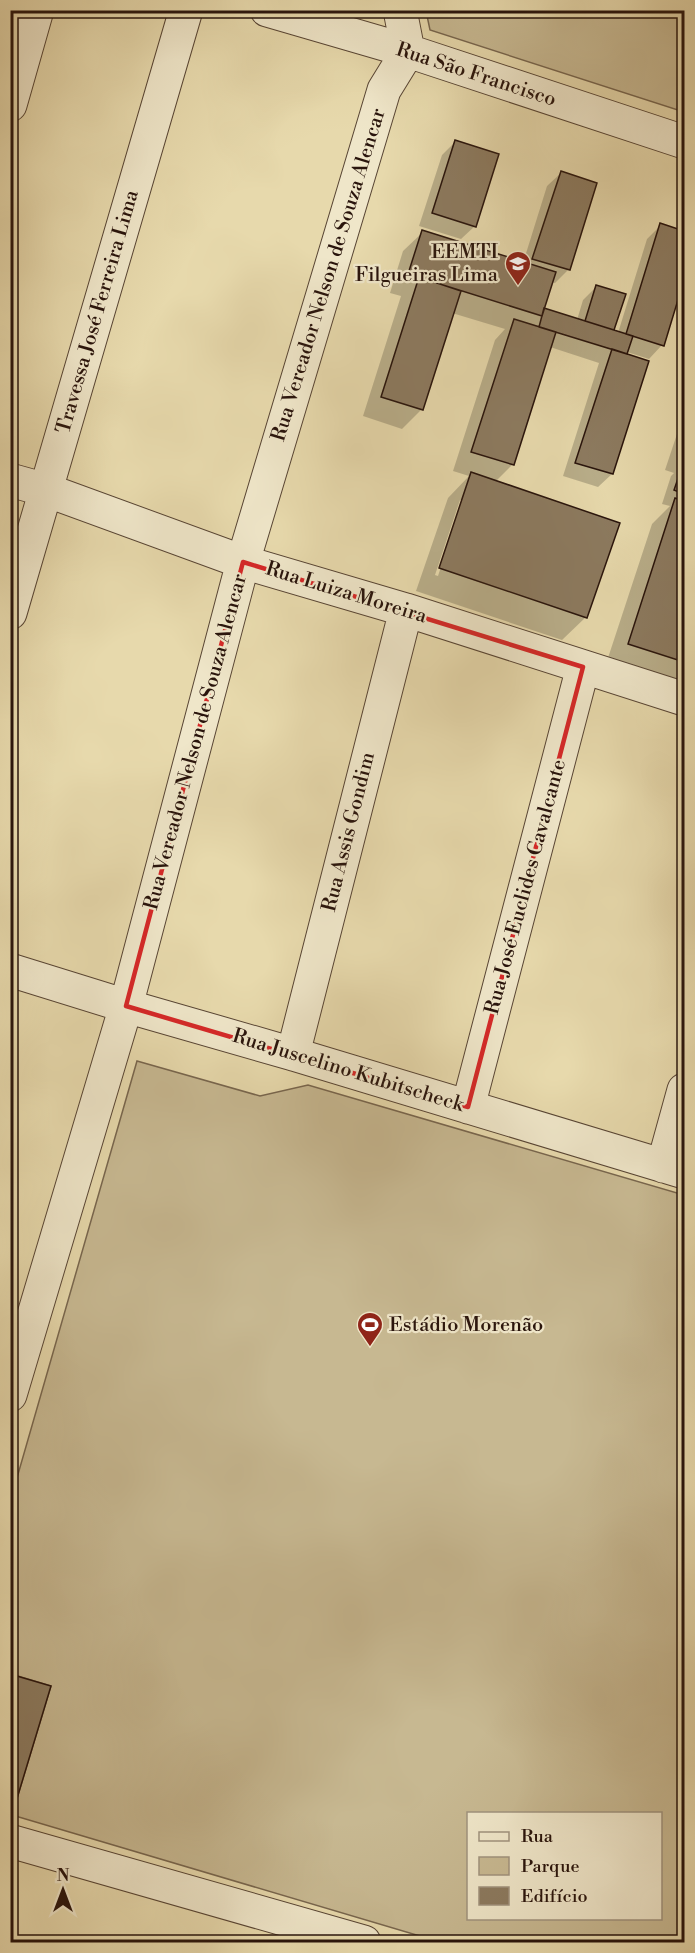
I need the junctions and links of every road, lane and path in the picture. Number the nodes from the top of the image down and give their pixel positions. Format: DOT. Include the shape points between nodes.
graph roads {
  1 [pos="37,10"];
  2 [pos="186,10"];
  3 [pos="267,10"];
  4 [pos="400,10"];
  5 [pos="356,25"];
  6 [pos="408,51"];
  7 [pos="384,90"];
  8 [pos="10,105"];
  9 [pos="684,142"];
  10 [pos="10,480"];
  11 [pos="46,490"];
  12 [pos="243,562"];
  13 [pos="406,610"];
  14 [pos="10,613"];
  15 [pos="583,667"];
  16 [pos="684,699"];
  17 [pos="10,970"];
  18 [pos="126,1006"];
  19 [pos="293,1054"];
  20 [pos="684,1090"];
  21 [pos="468,1107"];
  22 [pos="674,1169"];
  23 [pos="10,1395"];
  24 [pos="10,1841"];
  25 [pos="364,1942"];
  1 -- 8 [label="street"];
  2 -- 11 [label="street, Travessa José Ferreira Lima"];
  3 -- 5 [label="street, Rua São Francisco"];
  4 -- 6 [label="street"];
  5 -- 6 [label="street, Rua São Francisco"];
  5 -- 7 [label="street, Rua Vereador Nelson de Souza Alencar"];
  6 -- 7 [label="street, Rua Vereador Nelson de Souza Alencar"];
  6 -- 9 [label="street, Rua São Francisco"];
  7 -- 12 [label="street, Rua Vereador Nelson de Souza Alencar"];
  10 -- 11 [label="street, Rua Luiza Moreira"];
  11 -- 12 [label="street, Rua Luiza Moreira"];
  11 -- 14 [label="street, Travessa José Ferreira Lima"];
  12 -- 13 [label="street, Rua Luiza Moreira"];
  12 -- 18 [label="street, Rua Vereador Nelson de Souza Alencar"];
  13 -- 15 [label="street, Rua Luiza Moreira"];
  13 -- 19 [label="street, Rua Assis Gondim"];
  15 -- 16 [label="street, Rua Luiza Moreira"];
  15 -- 21 [label="street, Rua José Euclides Cavalcante"];
  17 -- 18 [label="street, Rua Juscelino Kubitscheck"];
  18 -- 19 [label="street, Rua Juscelino Kubitscheck"];
  18 -- 23 [label="street, Rua Vereador Nelson de Souza Alencar"];
  19 -- 21 [label="street, Rua Juscelino Kubitscheck"];
  20 -- 22 [label="street"];
  21 -- 22 [label="street, Rua Juscelino Kubitscheck"];
  24 -- 25 [label="street"];
}
